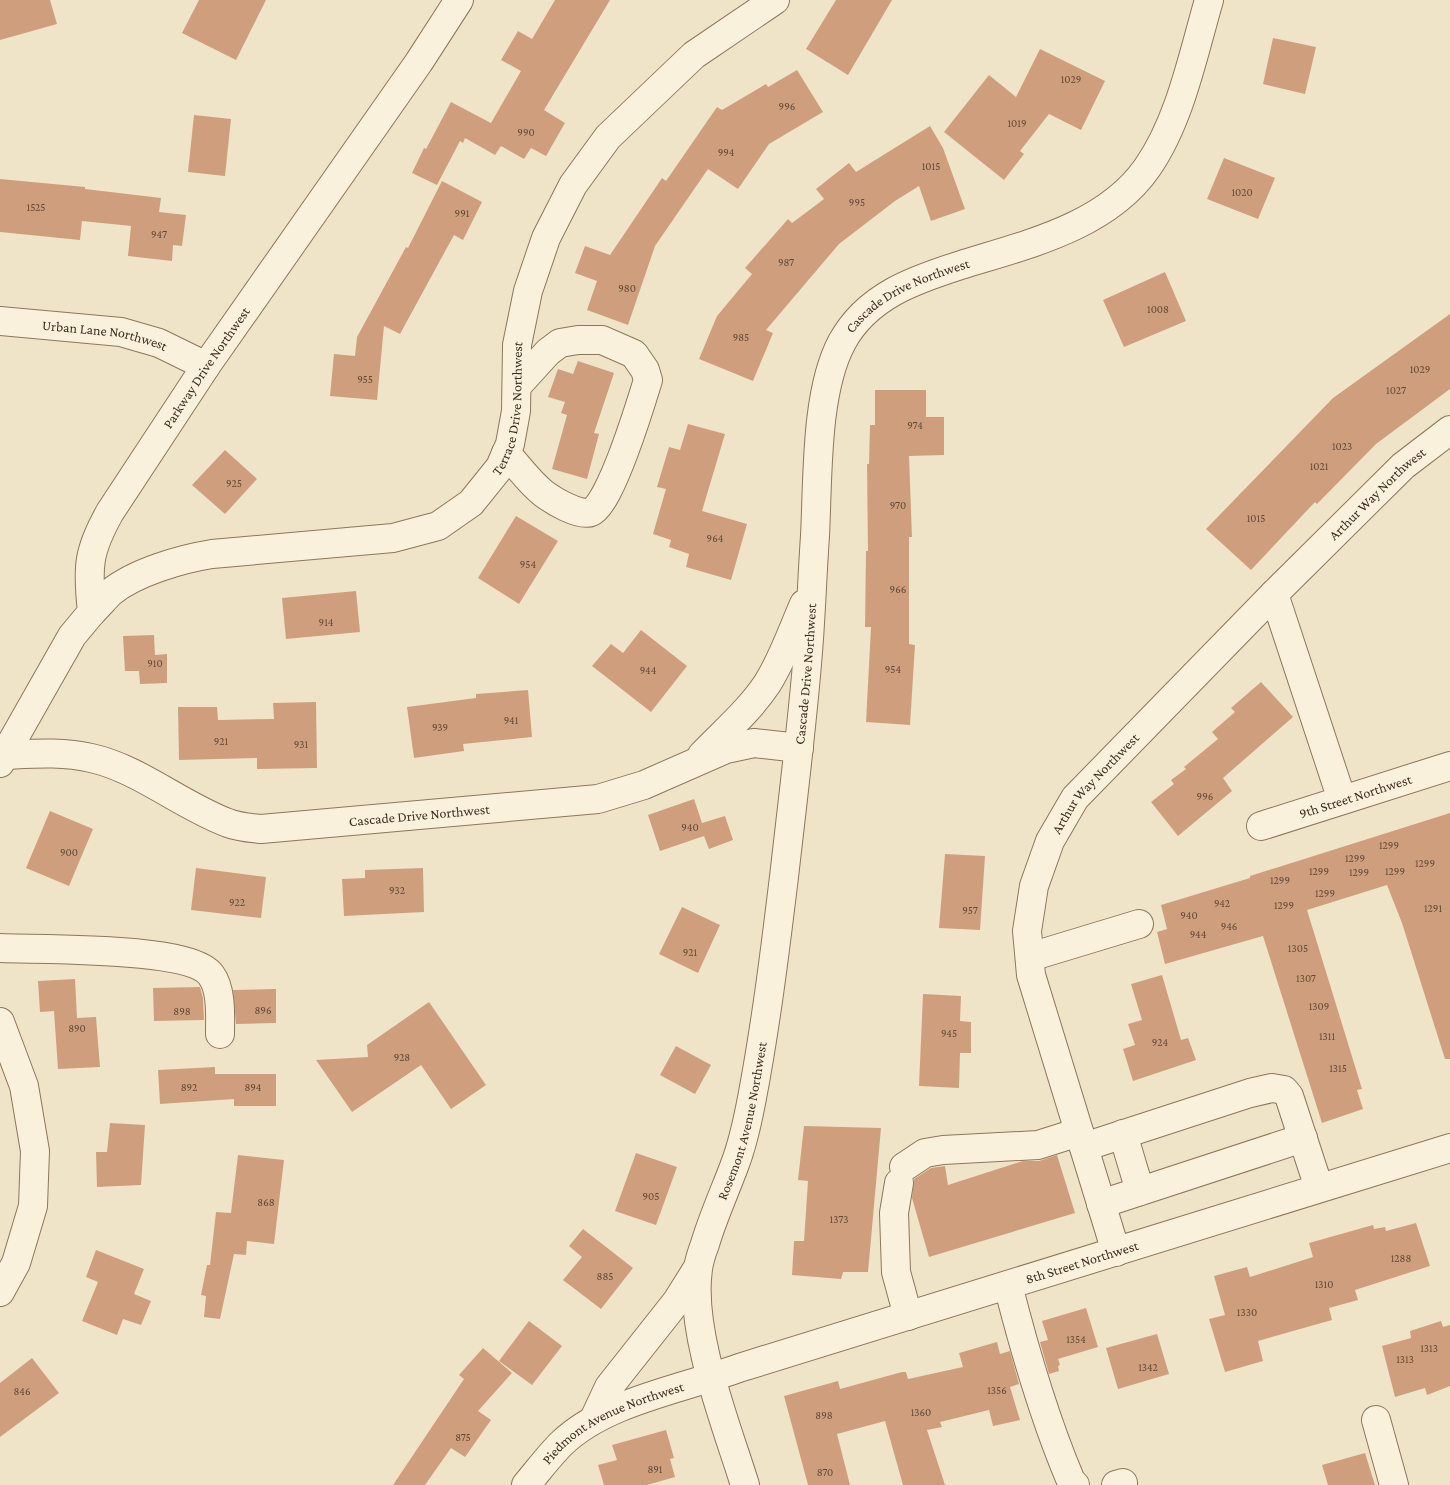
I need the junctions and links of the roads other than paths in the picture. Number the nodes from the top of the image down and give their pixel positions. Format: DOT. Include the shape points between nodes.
graph roads {
  1 [pos="459,0"];
  2 [pos="774,0"];
  3 [pos="1209,0"];
  4 [pos="0,321"];
  5 [pos="206,366"];
  6 [pos="517,386"];
  7 [pos="1450,430"];
  8 [pos="506,453"];
  9 [pos="812,584"];
  10 [pos="1274,594"];
  11 [pos="92,612"];
  12 [pos="799,748"];
  13 [pos="1,758"];
  14 [pos="691,765"];
  15 [pos="1450,766"];
  16 [pos="1342,800"];
  17 [pos="1262,826"];
  18 [pos="1139,924"];
  19 [pos="0,948"];
  20 [pos="1030,957"];
  21 [pos="0,1022"];
  22 [pos="220,1034"];
  23 [pos="1122,1134"];
  24 [pos="1303,1138"];
  25 [pos="1082,1139"];
  26 [pos="1450,1148"];
  27 [pos="1319,1188"];
  28 [pos="1140,1191"];
  29 [pos="1101,1204"];
  30 [pos="1116,1252"];
  31 [pos="698,1268"];
  32 [pos="1008,1285"];
  33 [pos="0,1292"];
  34 [pos="908,1316"];
  35 [pos="712,1378"];
  36 [pos="594,1420"];
  37 [pos="1376,1420"];
  38 [pos="526,1485"];
  39 [pos="745,1485"];
  40 [pos="1075,1485"];
  41 [pos="1394,1485"];
  1 -- 5 [label="street, Parkway Drive Northwest"];
  2 -- 6 [label="street, Terrace Drive Northwest" via="694,55 608,137 573,185 546,238 528,291 517,345"];
  3 -- 9 [label="street, Cascade Drive Northwest" via="1164,141 1146,170 1126,192 1096,214 1043,240 900,287 877,300 860,316 842,341 830,369 823,403"];
  4 -- 5 [label="street, Urban Lane Northwest" via="121,332 158,343"];
  5 -- 11 [label="street, Parkway Drive Northwest" via="97,534 90,560"];
  6 -- 8 [label="street, Terrace Drive Northwest" via="516,411"];
  6 -- 8 [label="street" via="548,352 560,343 578,340 602,340 634,354 648,380 618,469 601,505 591,513 577,513 543,493"];
  7 -- 10 [label="street, Arthur Way Northwest" via="1403,466"];
  8 -- 11 [label="street, Terrace Drive Northwest" via="500,467 471,503 438,526 393,538 186,558 132,580 112,592"];
  9 -- 12 [label="street, Cascade Drive Northwest"];
  9 -- 14 [label="street" via="781,659 766,684 750,707"];
  10 -- 16 [label="street"];
  10 -- 20 [label="street, Arthur Way Northwest" via="1075,798 1050,842 1034,886 1027,931"];
  11 -- 13 [label="street" via="72,636"];
  12 -- 14 [label="street, Cascade Drive Northwest" via="754,743 726,749"];
  12 -- 31 [label="street, Rosemont Avenue Northwest" via="766,1017 751,1104 737,1158 711,1223"];
  13 -- 14 [label="street, Cascade Drive Northwest" via="50,753 92,758 126,770 229,824 261,829 598,799 644,785"];
  15 -- 16 [label="street, 9th Street Northwest"];
  16 -- 17 [label="street, 9th Street Northwest"];
  18 -- 20 [label="street"];
  19 -- 22 [label="street" via="164,956 195,964 210,974 220,997"];
  20 -- 25 [label="street, Arthur Way Northwest" via="1031,974"];
  21 -- 33 [label="street" via="24,1086 35,1151 33,1206 16,1263"];
  23 -- 24 [label="street" via="1272,1088 1284,1090 1289,1096"];
  23 -- 25 [label="street"];
  23 -- 28 [label="street"];
  24 -- 27 [label="street"];
  24 -- 28 [label="street"];
  25 -- 29 [label="street, Arthur Way Northwest"];
  25 -- 34 [label="street" via="925,1153 902,1175 894,1213 896,1272"];
  26 -- 27 [label="street, 8th Street Northwest"];
  27 -- 30 [label="street, 8th Street Northwest"];
  28 -- 29 [label="street"];
  29 -- 30 [label="street, Arthur Way Northwest"];
  30 -- 32 [label="street, 8th Street Northwest"];
  31 -- 35 [label="street, Rosemont Avenue Northwest" via="697,1307"];
  31 -- 36 [label="street" via="677,1301 609,1387"];
  32 -- 34 [label="street, 8th Street Northwest"];
  32 -- 40 [label="street" via="1025,1351 1056,1446"];
  34 -- 35 [label="street, 8th Street Northwest"];
  35 -- 36 [label="street, Piedmont Avenue Northwest" via="627,1404"];
  35 -- 39 [label="street, Rosemont Avenue Northwest"];
  36 -- 38 [label="street, Piedmont Avenue Northwest" via="561,1443"];
  37 -- 41 [label="street"];
}
